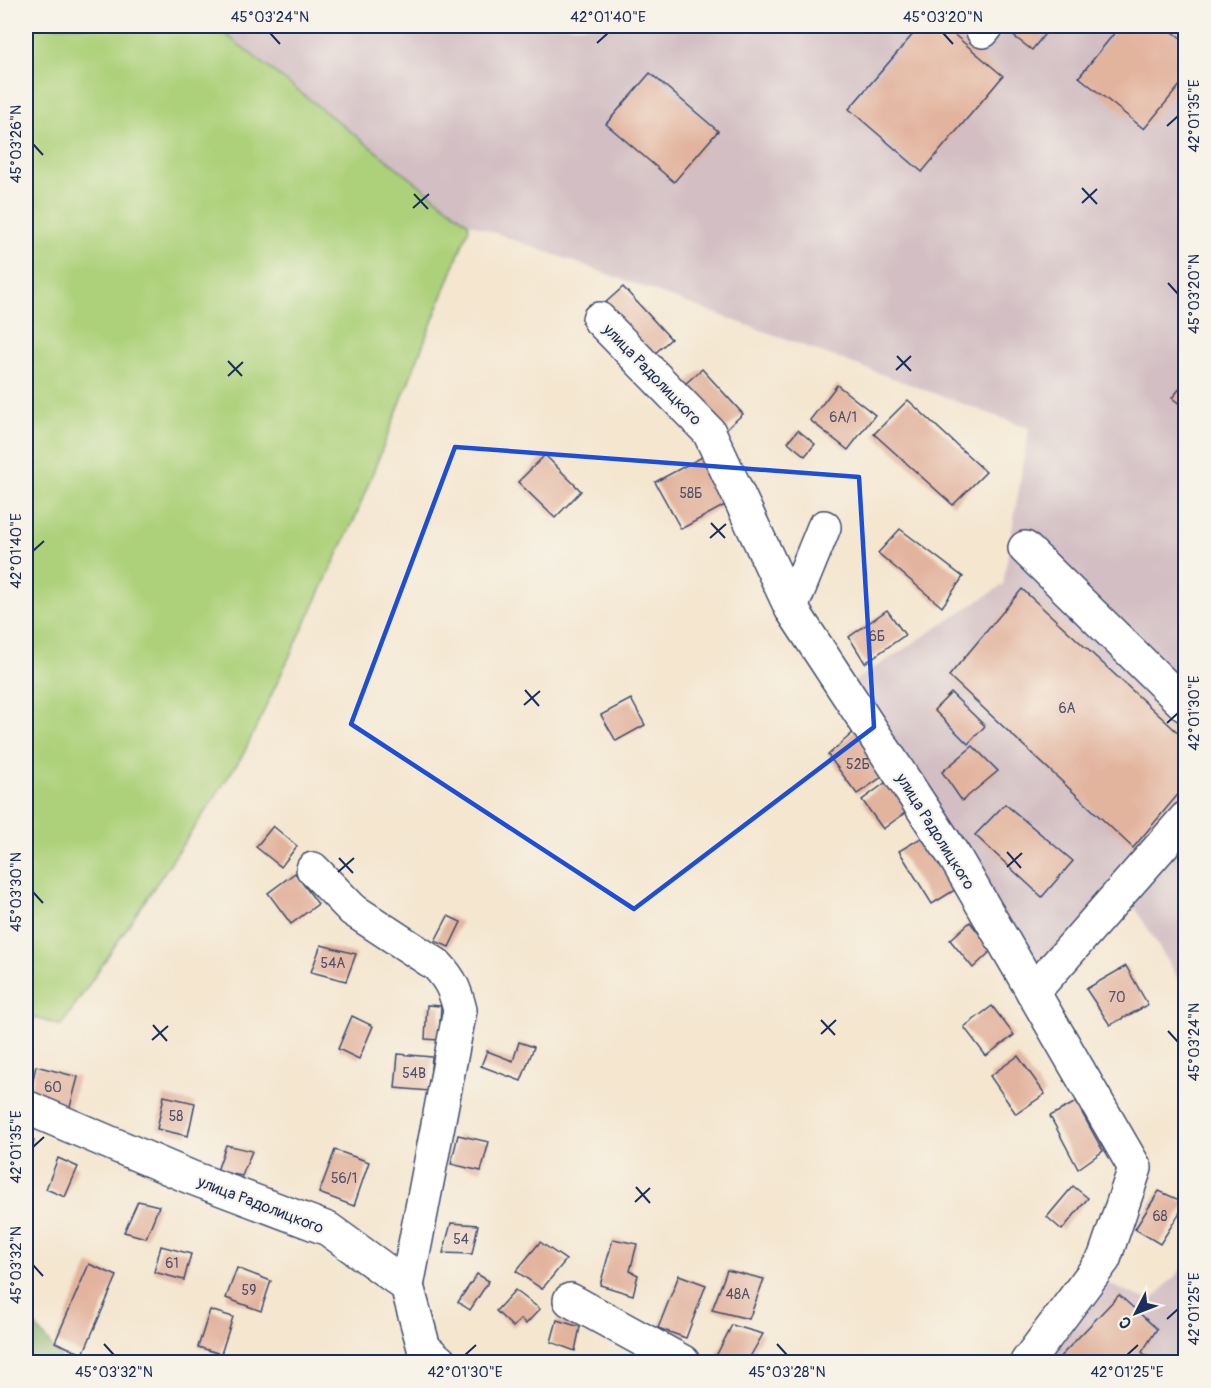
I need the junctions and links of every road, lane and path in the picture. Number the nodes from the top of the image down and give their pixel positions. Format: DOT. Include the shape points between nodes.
graph roads {
  1 [pos="599,319"];
  2 [pos="824,527"];
  3 [pos="1025,548"];
  4 [pos="791,608"];
  5 [pos="1185,706"];
  6 [pos="1185,818"];
  7 [pos="313,869"];
  8 [pos="1033,992"];
  9 [pos="26,1107"];
  10 [pos="407,1286"];
  11 [pos="570,1300"];
  12 [pos="440,1362"];
  13 [pos="683,1362"];
  14 [pos="1027,1362"];
  1 -- 4 [label="street, улица Радолицкого" via="708,432"];
  2 -- 4 [label="street"];
  3 -- 5 [label="street"];
  4 -- 8 [label="street, улица Радолицкого" via="956,859"];
  6 -- 8 [label="street"];
  7 -- 10 [label="street" via="353,910 437,965 448,976 460,1010"];
  8 -- 14 [label="street, улица Радолицкого" via="1136,1168 1104,1259"];
  9 -- 10 [label="street, улица Радолицкого" via="190,1178 328,1229"];
  10 -- 12 [label="street" via="424,1347"];
  11 -- 13 [label="street"];
}
